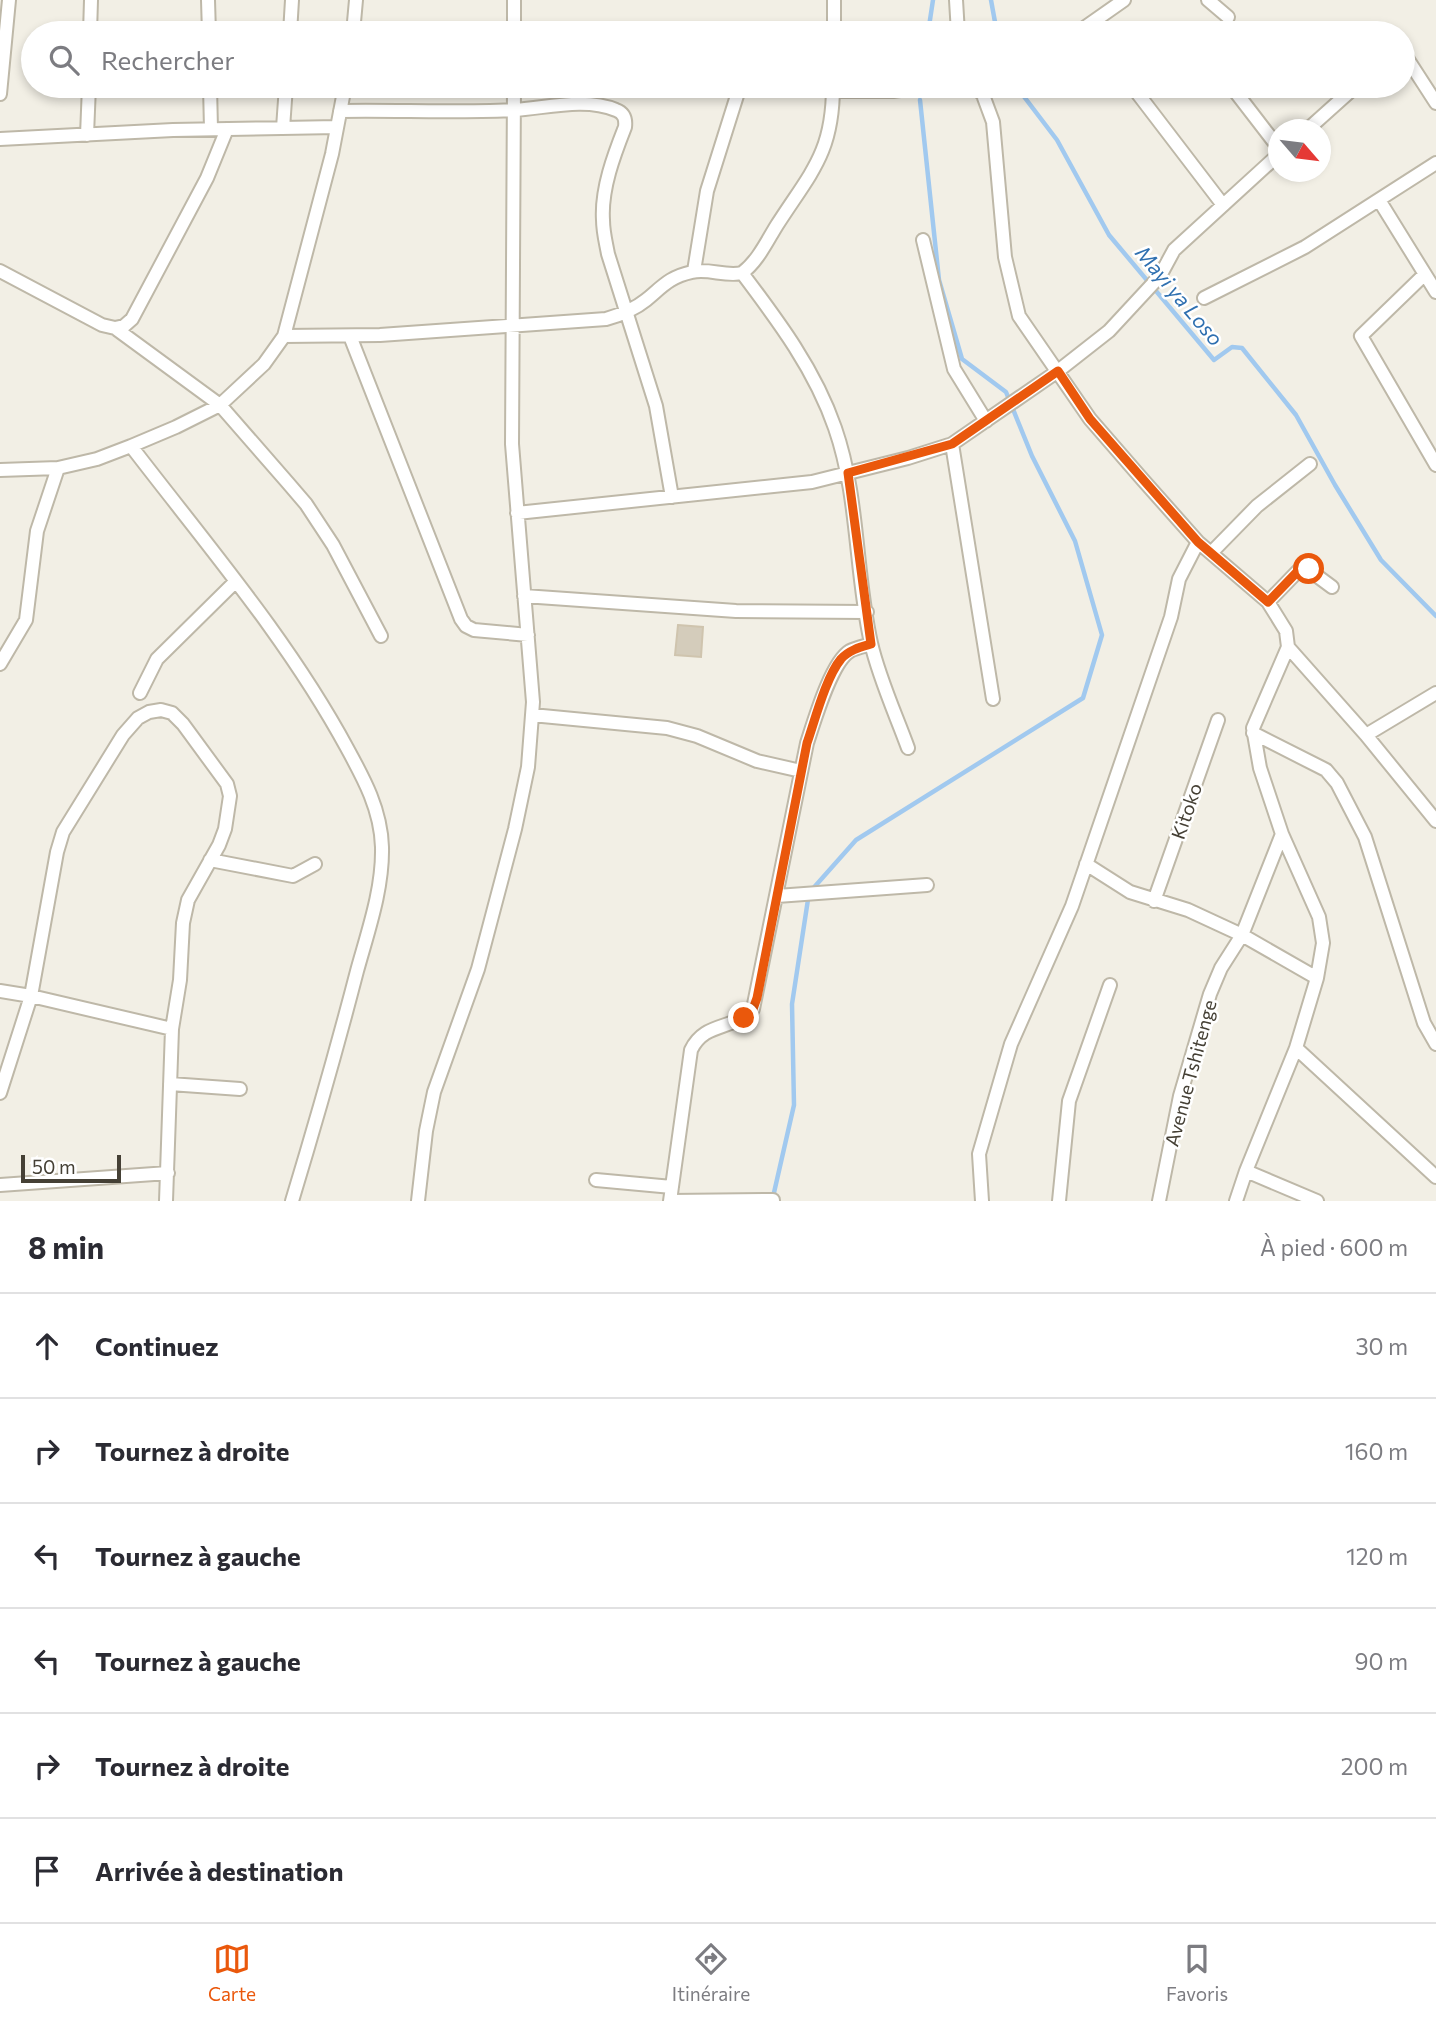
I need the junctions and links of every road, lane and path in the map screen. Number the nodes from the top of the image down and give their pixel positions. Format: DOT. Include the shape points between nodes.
graph roads {
  1 [pos="9,0"];
  2 [pos="91,0"];
  3 [pos="208,0"];
  4 [pos="292,0"];
  5 [pos="356,0"];
  6 [pos="514,0"];
  7 [pos="834,0"];
  8 [pos="956,0"];
  9 [pos="1124,0"];
  10 [pos="1208,0"];
  11 [pos="1228,17"];
  12 [pos="90,21"];
  13 [pos="209,21"];
  14 [pos="291,21"];
  15 [pos="354,21"];
  16 [pos="514,21"];
  17 [pos="834,21"];
  18 [pos="957,21"];
  19 [pos="1098,21"];
  20 [pos="1415,71"];
  21 [pos="0,94"];
  22 [pos="89,98"];
  23 [pos="210,98"];
  24 [pos="285,98"];
  25 [pos="343,98"];
  26 [pos="514,98"];
  27 [pos="736,98"];
  28 [pos="833,98"];
  29 [pos="985,98"];
  30 [pos="1141,98"];
  31 [pos="1240,98"];
  32 [pos="1340,98"];
  33 [pos="1436,103"];
  34 [pos="514,110"];
  35 [pos="340,111"];
  36 [pos="1318,119"];
  37 [pos="337,127"];
  38 [pos="283,128"];
  39 [pos="227,129"];
  40 [pos="211,130"];
  41 [pos="1268,133"];
  42 [pos="87,135"];
  43 [pos="0,139"];
  44 [pos="1436,163"];
  45 [pos="1268,165"];
  46 [pos="1379,200"];
  47 [pos="1223,205"];
  48 [pos="923,240"];
  49 [pos="0,271"];
  50 [pos="694,271"];
  51 [pos="742,273"];
  52 [pos="1425,274"];
  53 [pos="1436,292"];
  54 [pos="1204,298"];
  55 [pos="627,311"];
  56 [pos="513,326"];
  57 [pos="114,328"];
  58 [pos="284,336"];
  59 [pos="350,336"];
  60 [pos="1058,371"];
  61 [pos="220,405"];
  62 [pos="986,421"];
  63 [pos="952,444"];
  64 [pos="131,446"];
  65 [pos="1311,464"];
  66 [pos="1436,465"];
  67 [pos="58,468"];
  68 [pos="0,470"];
  69 [pos="848,473"];
  70 [pos="672,497"];
  71 [pos="517,513"];
  72 [pos="1198,542"];
  73 [pos="1211,553"];
  74 [pos="235,582"];
  75 [pos="1332,587"];
  76 [pos="524,596"];
  77 [pos="1268,602"];
  78 [pos="867,612"];
  79 [pos="528,635"];
  80 [pos="381,636"];
  81 [pos="871,644"];
  82 [pos="1288,647"];
  83 [pos="0,664"];
  84 [pos="140,693"];
  85 [pos="1436,693"];
  86 [pos="993,699"];
  87 [pos="532,715"];
  88 [pos="1218,720"];
  89 [pos="1253,733"];
  90 [pos="1366,735"];
  91 [pos="908,748"];
  92 [pos="801,771"];
  93 [pos="1436,821"];
  94 [pos="1282,834"];
  95 [pos="210,860"];
  96 [pos="315,864"];
  97 [pos="1086,864"];
  98 [pos="927,886"];
  99 [pos="777,896"];
  100 [pos="1154,901"];
  101 [pos="1242,935"];
  102 [pos="1317,978"];
  103 [pos="1110,985"];
  104 [pos="0,991"];
  105 [pos="31,996"];
  106 [pos="172,1029"];
  107 [pos="1436,1044"];
  108 [pos="1296,1048"];
  109 [pos="170,1084"];
  110 [pos="240,1089"];
  111 [pos="0,1093"];
  112 [pos="1246,1171"];
  113 [pos="168,1173"];
  114 [pos="1436,1177"];
  115 [pos="596,1180"];
  116 [pos="0,1185"];
  117 [pos="672,1186"];
  118 [pos="773,1200"];
  119 [pos="166,1201"];
  120 [pos="292,1201"];
  121 [pos="418,1201"];
  122 [pos="670,1201"];
  123 [pos="982,1201"];
  124 [pos="1059,1201"];
  125 [pos="1160,1201"];
  126 [pos="1236,1201"];
  127 [pos="1317,1201"];
  1 -- 21 [label="street"];
  2 -- 12 [label="street"];
  3 -- 13 [label="street"];
  4 -- 14 [label="street"];
  5 -- 15 [label="street"];
  6 -- 16 [label="street"];
  7 -- 17 [label="street"];
  8 -- 18 [label="street"];
  9 -- 19 [label="street"];
  10 -- 11 [label="street"];
  20 -- 33 [label="street"];
  22 -- 42 [label="street"];
  23 -- 40 [label="street"];
  24 -- 38 [label="street"];
  25 -- 35 [label="street"];
  26 -- 34 [label="street"];
  27 -- 50 [label="street" via="708,191"];
  28 -- 51 [label="street" via="831,129 815,170"];
  29 -- 60 [label="street" via="993,122 1005,257 1019,316"];
  30 -- 47 [label="street"];
  31 -- 41 [label="street"];
  32 -- 36 [label="street"];
  34 -- 35 [label="street"];
  34 -- 55 [label="street" via="599,105 617,110 626,120 602,218 608,254"];
  34 -- 56 [label="street"];
  35 -- 37 [label="street"];
  37 -- 38 [label="street"];
  37 -- 58 [label="street"];
  38 -- 39 [label="street"];
  39 -- 40 [label="street"];
  39 -- 57 [label="street" via="207,178 140,306 124,326"];
  40 -- 42 [label="street"];
  42 -- 43 [label="street"];
  44 -- 46 [label="street"];
  45 -- 47 [label="street"];
  46 -- 52 [label="street"];
  46 -- 54 [label="street" via="1305,247"];
  47 -- 60 [label="street" via="1174,250 1160,276 1109,331"];
  48 -- 62 [label="street" via="954,369"];
  49 -- 57 [label="street"];
  50 -- 51 [label="street"];
  50 -- 55 [label="street" via="668,281"];
  51 -- 69 [label="street" via="821,392"];
  52 -- 53 [label="street"];
  52 -- 66 [label="street" via="1361,336"];
  55 -- 56 [label="street" via="606,319"];
  55 -- 70 [label="street" via="656,406"];
  56 -- 59 [label="street"];
  56 -- 71 [label="street" via="512,444"];
  57 -- 61 [label="street"];
  58 -- 59 [label="street"];
  58 -- 61 [label="street" via="264,364"];
  59 -- 79 [label="street" via="461,619 474,630"];
  60 -- 62 [label="street"];
  60 -- 72 [label="street" via="1090,419"];
  61 -- 64 [label="street"];
  61 -- 80 [label="street" via="306,505"];
  62 -- 63 [label="street"];
  63 -- 69 [label="street"];
  63 -- 86 [label="street"];
  64 -- 67 [label="street"];
  64 -- 74 [label="street"];
  65 -- 73 [label="street" via="1257,506"];
  67 -- 68 [label="street"];
  67 -- 83 [label="street" via="37,531 26,620"];
  69 -- 70 [label="street" via="812,482"];
  69 -- 78 [label="street"];
  70 -- 71 [label="street"];
  71 -- 76 [label="street"];
  72 -- 73 [label="street"];
  72 -- 97 [label="street" via="1179,579 1171,617"];
  73 -- 77 [label="street"];
  74 -- 84 [label="street" via="157,659"];
  74 -- 120 [label="street" via="329,714 371,793 382,846 372,915"];
  75 -- 77 [label="street" via="1305,567"];
  76 -- 78 [label="street" via="736,611"];
  76 -- 79 [label="street"];
  77 -- 82 [label="street" via="1286,631"];
  78 -- 81 [label="street"];
  79 -- 87 [label="street"];
  81 -- 91 [label="street"];
  81 -- 92 [label="street" via="841,659 821,702"];
  82 -- 89 [label="street" via="1256,716"];
  82 -- 90 [label="street"];
  85 -- 90 [label="street"];
  87 -- 92 [label="street" via="667,728 766,764"];
  87 -- 121 [label="street" via="528,767 515,829 478,969 434,1092"];
  88 -- 100 [label="street, Kitoko"];
  89 -- 94 [label="street"];
  89 -- 107 [label="street" via="1326,770 1337,783 1365,837 1424,1023"];
  90 -- 93 [label="street"];
  92 -- 99 [label="street"];
  94 -- 101 [label="street, Avenue Tshitenge"];
  94 -- 102 [label="street" via="1322,930"];
  95 -- 96 [label="street" via="293,876"];
  95 -- 105 [label="street" via="225,829 230,796 227,784 172,713 149,712 123,735 63,832"];
  95 -- 106 [label="street" via="188,900"];
  97 -- 100 [label="street" via="1130,892"];
  97 -- 123 [label="street" via="1012,1044 979,1154"];
  98 -- 99 [label="street"];
  99 -- 117 [label="street" via="753,1009 744,1018 707,1030 696,1038 691,1050"];
  100 -- 101 [label="street" via="1188,910"];
  101 -- 102 [label="street"];
  101 -- 125 [label="street, Avenue Tshitenge" via="1221,968 1195,1041"];
  102 -- 108 [label="street"];
  103 -- 124 [label="street" via="1069,1101"];
  104 -- 105 [label="street"];
  105 -- 106 [label="street"];
  105 -- 111 [label="street"];
  106 -- 109 [label="street"];
  108 -- 112 [label="street"];
  108 -- 114 [label="street"];
  109 -- 110 [label="street"];
  109 -- 113 [label="street"];
  112 -- 126 [label="street"];
  112 -- 127 [label="street"];
  113 -- 116 [label="street"];
  113 -- 119 [label="street"];
  115 -- 117 [label="street"];
  117 -- 122 [label="street"];
  118 -- 122 [label="street"];
}
